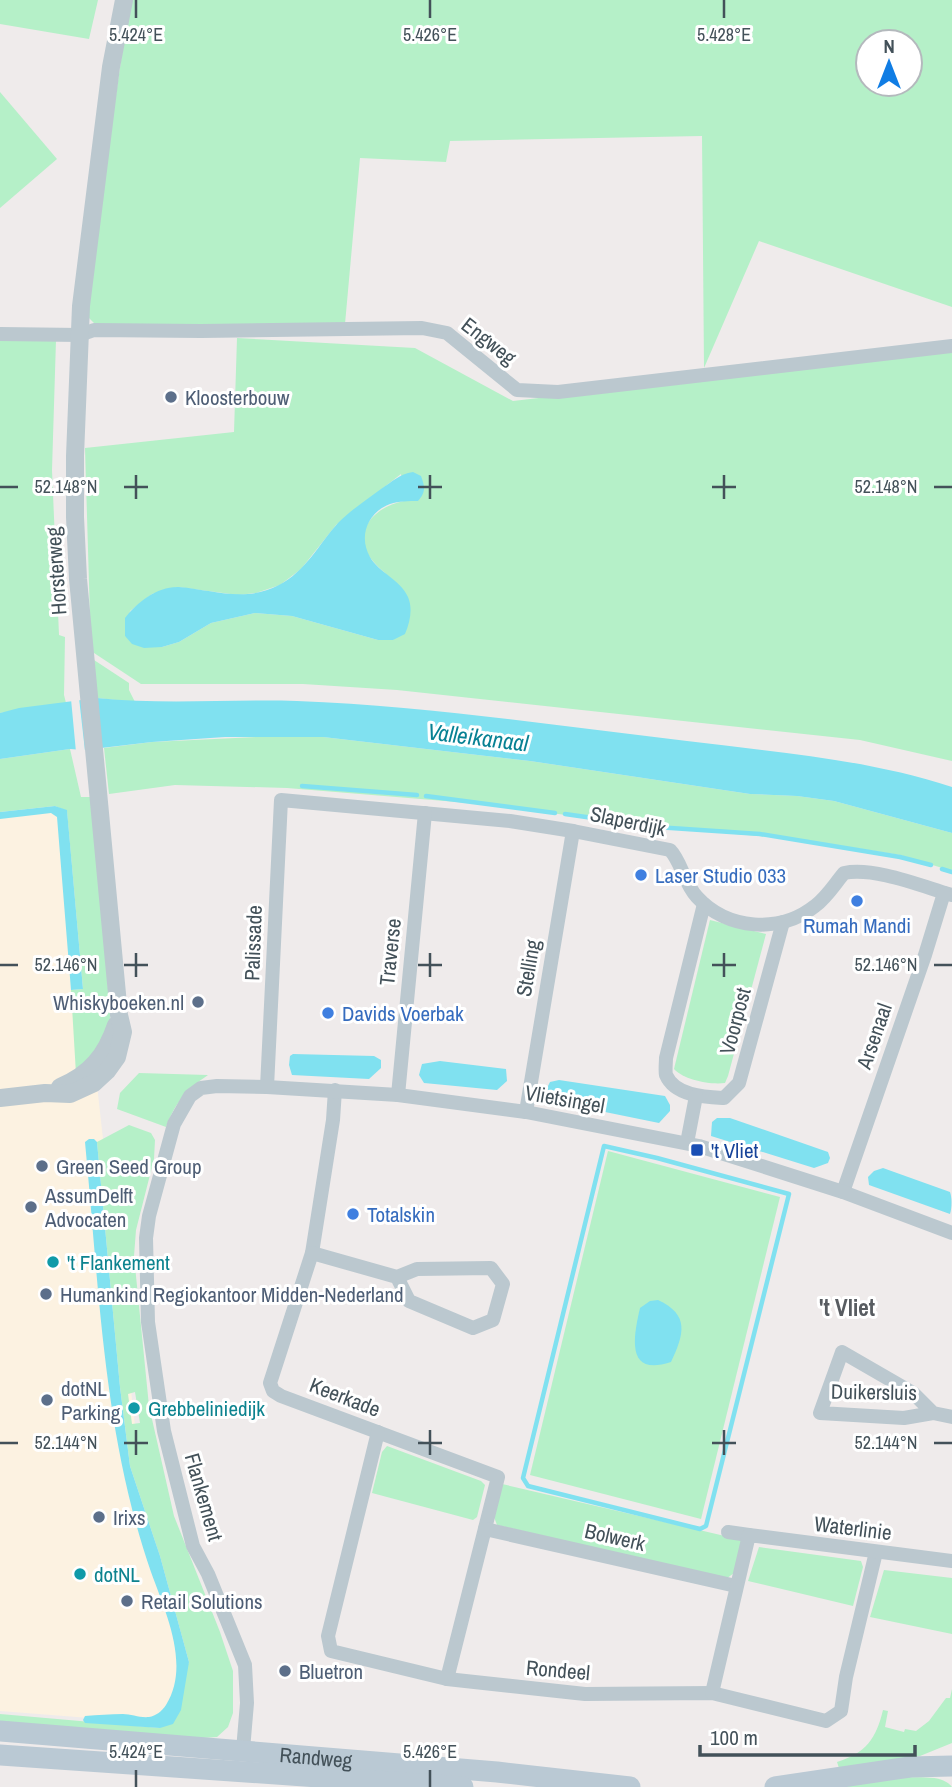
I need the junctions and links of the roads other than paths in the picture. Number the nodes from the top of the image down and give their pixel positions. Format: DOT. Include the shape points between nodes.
graph roads {
  1 [pos="124,0"];
  2 [pos="0,334"];
  3 [pos="80,335"];
  4 [pos="952,346"];
  5 [pos="281,800"];
  6 [pos="425,813"];
  7 [pos="573,831"];
  8 [pos="948,894"];
  9 [pos="704,904"];
  10 [pos="783,922"];
  11 [pos="267,1087"];
  12 [pos="335,1090"];
  13 [pos="398,1095"];
  14 [pos="696,1096"];
  15 [pos="0,1098"];
  16 [pos="526,1112"];
  17 [pos="174,1124"];
  18 [pos="687,1143"];
  19 [pos="843,1192"];
  20 [pos="952,1233"];
  21 [pos="312,1253"];
  22 [pos="397,1277"];
  23 [pos="933,1413"];
  24 [pos="952,1417"];
  25 [pos="378,1432"];
  26 [pos="485,1529"];
  27 [pos="728,1532"];
  28 [pos="749,1535"];
  29 [pos="876,1552"];
  30 [pos="952,1561"];
  31 [pos="736,1586"];
  32 [pos="447,1679"];
  33 [pos="712,1693"];
  34 [pos="0,1731"];
  35 [pos="243,1750"];
  36 [pos="0,1755"];
  37 [pos="952,1766"];
  38 [pos="240,1779"];
  39 [pos="463,1787"];
  40 [pos="630,1787"];
  41 [pos="775,1787"];
  1 -- 3 [label="street, Horsterweg" via="111,67"];
  2 -- 3 [label="street, Engweg"];
  3 -- 4 [label="street, Engweg" via="94,330 422,328 447,333 517,390 558,392"];
  3 -- 15 [label="street, Horsterweg" via="75,517 78,579 123,1032 107,1071 88,1086 70,1094"];
  5 -- 6 [label="street, Slaperdijk"];
  5 -- 11 [label="street, Palissade"];
  6 -- 7 [label="street, Slaperdijk"];
  6 -- 13 [label="street, Traverse"];
  7 -- 9 [label="street, Slaperdijk" via="670,850 689,887"];
  7 -- 16 [label="street, Stelling"];
  8 -- 10 [label="street, Slaperdijk" via="894,878 844,873 813,908"];
  8 -- 19 [label="street, Arsenaal"];
  9 -- 10 [label="street, Slaperdijk" via="741,923"];
  9 -- 14 [label="street" via="666,1058 666,1075 677,1087"];
  10 -- 14 [label="street, Voorpost" via="739,1083 724,1098"];
  11 -- 12 [label="street, Vlietsingel"];
  11 -- 17 [label="street, Vlietsingel" via="201,1088 190,1096"];
  12 -- 13 [label="street, Vlietsingel"];
  12 -- 21 [label="street, Keerkade"];
  13 -- 16 [label="street, Vlietsingel"];
  14 -- 18 [label="street"];
  16 -- 18 [label="street, Vlietsingel"];
  17 -- 35 [label="street, Flankement" via="147,1227 150,1346 164,1431 193,1546 245,1665"];
  18 -- 19 [label="street, Vlietsingel"];
  19 -- 20 [label="street, Vlietsingel"];
  21 -- 22 [label="street"];
  21 -- 25 [label="street, Keerkade" via="271,1387 281,1396"];
  22 -- 22 [label="street" via="409,1301 473,1328 493,1320 503,1283 491,1268 417,1269"];
  23 -- 23 [label="street, Duikersluis" via="904,1418 821,1413 842,1352 913,1393"];
  23 -- 24 [label="street, Duikersluis"];
  25 -- 26 [label="street, Keerkade" via="498,1477"];
  25 -- 32 [label="street, Rondeel" via="328,1636 331,1651"];
  26 -- 31 [label="street, Bolwerk"];
  26 -- 32 [label="street, Keerkade"];
  27 -- 28 [label="street, Waterlinie"];
  28 -- 29 [label="street, Waterlinie"];
  28 -- 31 [label="street"];
  29 -- 30 [label="street, Waterlinie"];
  29 -- 33 [label="street, Rondeel" via="841,1711 826,1721"];
  31 -- 33 [label="street"];
  32 -- 33 [label="street, Rondeel" via="585,1694"];
  34 -- 35 [label="main road, Randweg"];
  35 -- 38 [label="street"];
  35 -- 40 [label="main road, Randweg"];
  36 -- 38 [label="main road, Randweg"];
  37 -- 41 [label="main road" via="910,1767"];
  38 -- 39 [label="main road, Randweg"];
}
